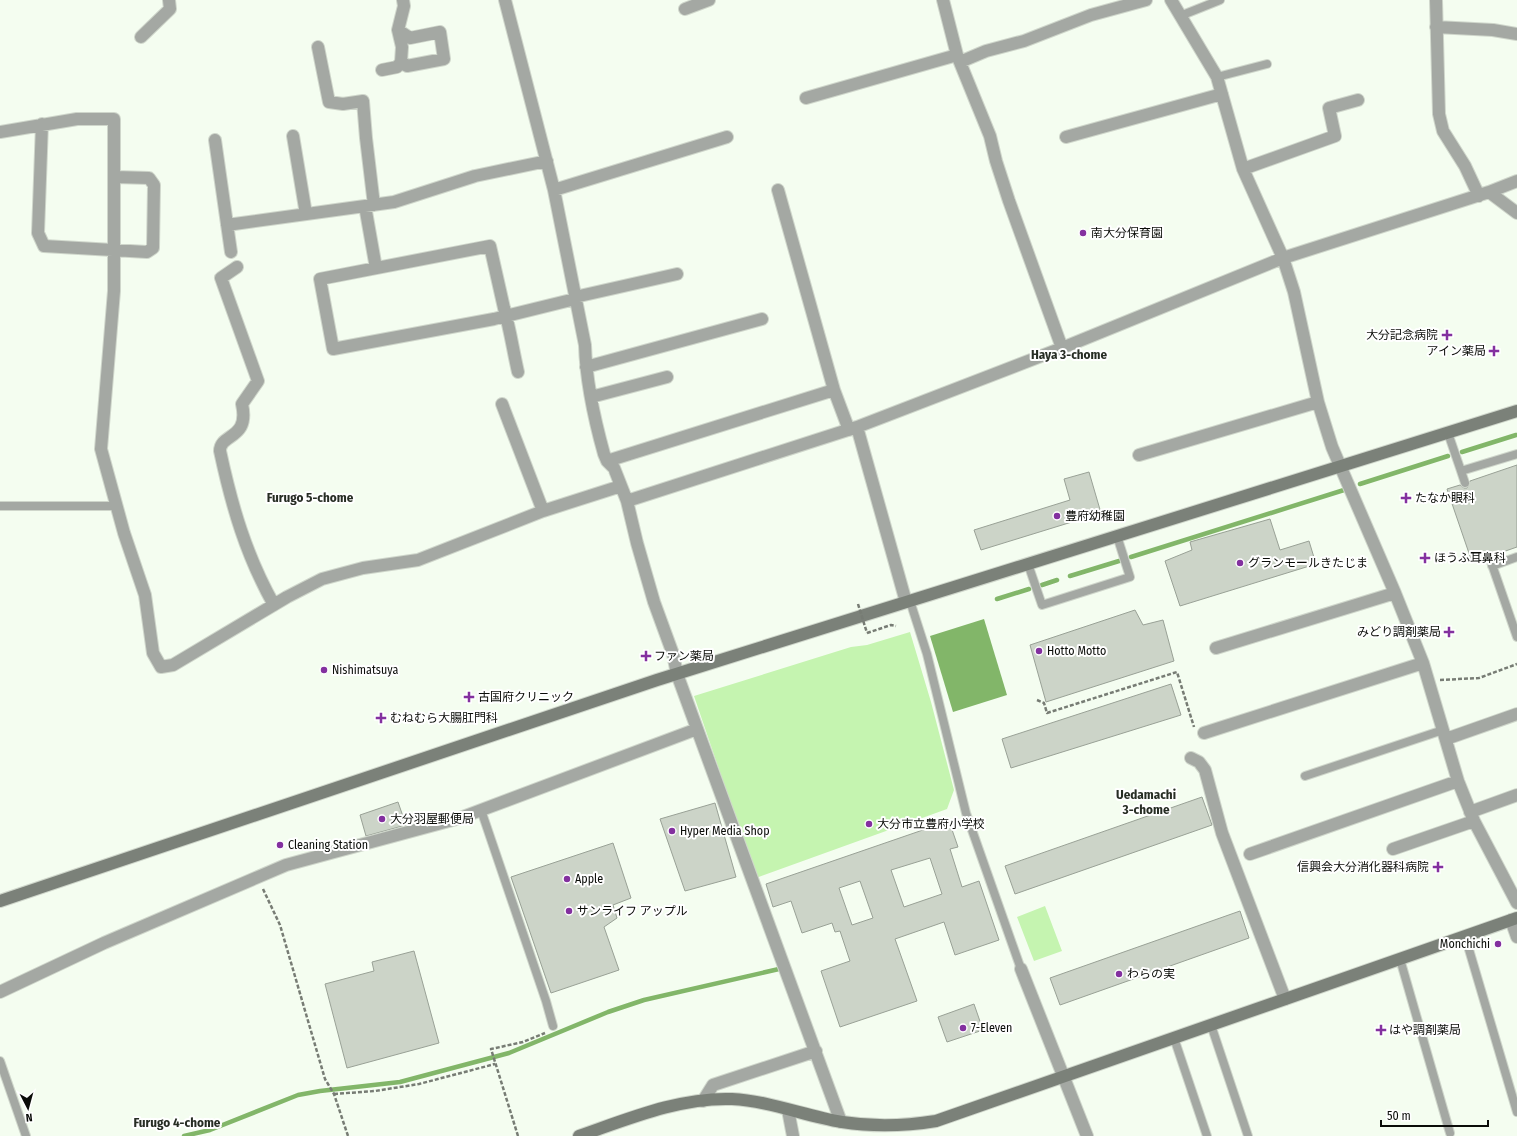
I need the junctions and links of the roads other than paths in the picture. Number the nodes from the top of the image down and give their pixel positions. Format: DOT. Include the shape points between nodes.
graph roads {
  1 [pos="168,0"];
  2 [pos="403,0"];
  3 [pos="505,0"];
  4 [pos="709,0"];
  5 [pos="943,0"];
  6 [pos="1146,0"];
  7 [pos="1170,0"];
  8 [pos="1220,0"];
  9 [pos="1436,0"];
  10 [pos="685,9"];
  11 [pos="1180,16"];
  12 [pos="1436,27"];
  13 [pos="398,30"];
  14 [pos="1517,34"];
  15 [pos="141,37"];
  16 [pos="318,47"];
  17 [pos="959,58"];
  18 [pos="401,62"];
  19 [pos="1267,64"];
  20 [pos="382,70"];
  21 [pos="1217,77"];
  22 [pos="1222,94"];
  23 [pos="806,98"];
  24 [pos="1358,100"];
  25 [pos="42,124"];
  26 [pos="0,132"];
  27 [pos="293,136"];
  28 [pos="727,137"];
  29 [pos="1066,137"];
  30 [pos="214,140"];
  31 [pos="547,161"];
  32 [pos="1243,169"];
  33 [pos="115,177"];
  34 [pos="1517,182"];
  35 [pos="554,190"];
  36 [pos="778,190"];
  37 [pos="1484,194"];
  38 [pos="370,205"];
  39 [pos="1517,213"];
  40 [pos="306,214"];
  41 [pos="227,225"];
  42 [pos="114,250"];
  43 [pos="231,252"];
  44 [pos="1283,258"];
  45 [pos="237,267"];
  46 [pos="376,268"];
  47 [pos="677,274"];
  48 [pos="575,298"];
  49 [pos="506,315"];
  50 [pos="762,319"];
  51 [pos="1062,348"];
  52 [pos="586,367"];
  53 [pos="518,372"];
  54 [pos="667,378"];
  55 [pos="834,390"];
  56 [pos="591,397"];
  57 [pos="1318,402"];
  58 [pos="502,404"];
  59 [pos="1517,412"];
  60 [pos="853,428"];
  61 [pos="1448,433"];
  62 [pos="1517,454"];
  63 [pos="1139,455"];
  64 [pos="607,461"];
  65 [pos="1340,466"];
  66 [pos="1461,471"];
  67 [pos="1465,483"];
  68 [pos="621,486"];
  69 [pos="627,501"];
  70 [pos="0,506"];
  71 [pos="116,506"];
  72 [pos="543,511"];
  73 [pos="1117,536"];
  74 [pos="1489,556"];
  75 [pos="1517,557"];
  76 [pos="1028,564"];
  77 [pos="1492,566"];
  78 [pos="1395,593"];
  79 [pos="908,602"];
  80 [pos="274,605"];
  81 [pos="1517,637"];
  82 [pos="1216,648"];
  83 [pos="1423,663"];
  84 [pos="677,674"];
  85 [pos="1517,714"];
  86 [pos="697,729"];
  87 [pos="1199,731"];
  88 [pos="1445,735"];
  89 [pos="1191,758"];
  90 [pos="1306,776"];
  91 [pos="1458,781"];
  92 [pos="1517,796"];
  93 [pos="480,810"];
  94 [pos="1472,816"];
  95 [pos="1393,849"];
  96 [pos="1250,854"];
  97 [pos="0,902"];
  98 [pos="1517,903"];
  99 [pos="1514,919"];
  100 [pos="1465,936"];
  101 [pos="1517,937"];
  102 [pos="1400,959"];
  103 [pos="1021,969"];
  104 [pos="0,992"];
  105 [pos="1285,999"];
  106 [pos="1211,1025"];
  107 [pos="553,1026"];
  108 [pos="1174,1038"];
  109 [pos="816,1051"];
  110 [pos="0,1061"];
  111 [pos="1064,1076"];
  112 [pos="702,1101"];
  113 [pos="788,1110"];
  114 [pos="1517,1112"];
  115 [pos="841,1122"];
  116 [pos="1450,1133"];
  117 [pos="26,1136"];
  118 [pos="580,1136"];
  119 [pos="793,1136"];
  120 [pos="1087,1136"];
  121 [pos="1207,1136"];
  122 [pos="1248,1136"];
  1 -- 15 [label="street" via="170,9"];
  2 -- 13 [label="street"];
  3 -- 31 [label="street"];
  4 -- 10 [label="street"];
  5 -- 17 [label="street"];
  6 -- 17 [label="street" via="1091,15 1024,41"];
  7 -- 11 [label="street"];
  8 -- 11 [label="lane"];
  9 -- 12 [label="street"];
  11 -- 21 [label="street"];
  12 -- 14 [label="street"];
  12 -- 37 [label="street" via="1439,114 1443,130"];
  13 -- 18 [label="street" via="402,47"];
  13 -- 18 [label="street" via="410,38 440,32 444,59 407,66"];
  16 -- 38 [label="street" via="329,102 343,104 363,101"];
  17 -- 23 [label="street"];
  17 -- 51 [label="street" via="990,136 1009,201"];
  18 -- 20 [label="street" via="397,67"];
  19 -- 21 [label="lane"];
  21 -- 22 [label="street"];
  22 -- 29 [label="street"];
  22 -- 32 [label="street"];
  24 -- 32 [label="street" via="1329,108 1335,136"];
  25 -- 26 [label="street"];
  25 -- 33 [label="street" via="78,119 114,119"];
  25 -- 42 [label="street" via="38,233 44,246"];
  27 -- 40 [label="street"];
  28 -- 35 [label="street"];
  30 -- 41 [label="street"];
  31 -- 35 [label="street"];
  31 -- 38 [label="street" via="475,176 408,198"];
  32 -- 44 [label="street"];
  33 -- 42 [label="street"];
  33 -- 42 [label="street" via="149,178 154,185 154,248 147,252"];
  34 -- 37 [label="street"];
  35 -- 48 [label="street"];
  36 -- 55 [label="street"];
  37 -- 39 [label="street"];
  37 -- 44 [label="street"];
  38 -- 40 [label="street"];
  38 -- 46 [label="street"];
  40 -- 41 [label="street"];
  41 -- 43 [label="street"];
  42 -- 71 [label="street" via="114,291 101,442 102,456"];
  44 -- 51 [label="street"];
  44 -- 57 [label="street" via="1294,292"];
  45 -- 80 [label="street" via="221,278 258,381 242,404 245,416 238,432 224,440 220,451 231,500 249,556"];
  46 -- 49 [label="street" via="490,246"];
  46 -- 49 [label="street" via="320,279 333,349"];
  47 -- 48 [label="street"];
  48 -- 49 [label="street"];
  48 -- 52 [label="street" via="585,345"];
  49 -- 53 [label="street"];
  50 -- 52 [label="street"];
  51 -- 60 [label="street"];
  52 -- 56 [label="street"];
  54 -- 56 [label="street"];
  55 -- 60 [label="street"];
  55 -- 64 [label="street"];
  56 -- 64 [label="street"];
  57 -- 63 [label="street"];
  57 -- 65 [label="street"];
  58 -- 72 [label="street"];
  59 -- 61 [label="street"];
  60 -- 69 [label="street"];
  60 -- 79 [label="street"];
  61 -- 65 [label="street"];
  61 -- 66 [label="lane"];
  62 -- 66 [label="lane"];
  64 -- 68 [label="street" via="614,468"];
  65 -- 73 [label="street"];
  65 -- 78 [label="street"];
  66 -- 67 [label="lane"];
  68 -- 69 [label="street"];
  68 -- 72 [label="street"];
  69 -- 84 [label="street" via="654,602"];
  70 -- 71 [label="lane"];
  71 -- 80 [label="street" via="145,595 153,654 161,667 173,665"];
  72 -- 80 [label="street" via="418,560 363,568 329,577"];
  73 -- 76 [label="street"];
  73 -- 76 [label="lane" via="1130,577 1042,605"];
  74 -- 77 [label="lane"];
  75 -- 77 [label="lane"];
  76 -- 79 [label="street"];
  77 -- 81 [label="lane"];
  78 -- 82 [label="street"];
  78 -- 83 [label="street"];
  79 -- 84 [label="street"];
  79 -- 103 [label="lane" via="927,654 966,813"];
  83 -- 87 [label="street"];
  83 -- 88 [label="street"];
  84 -- 86 [label="street"];
  84 -- 97 [label="street"];
  85 -- 88 [label="street"];
  86 -- 93 [label="street"];
  86 -- 109 [label="street"];
  88 -- 90 [label="lane"];
  88 -- 91 [label="street"];
  89 -- 105 [label="street" via="1199,762 1205,770 1222,833"];
  91 -- 94 [label="street"];
  91 -- 96 [label="street"];
  92 -- 94 [label="street"];
  93 -- 104 [label="street" via="460,818 286,865"];
  93 -- 107 [label="lane"];
  94 -- 95 [label="street"];
  94 -- 98 [label="street"];
  99 -- 100 [label="street"];
  99 -- 101 [label="street"];
  100 -- 102 [label="street"];
  100 -- 114 [label="lane"];
  102 -- 105 [label="street"];
  102 -- 116 [label="lane"];
  103 -- 111 [label="street"];
  105 -- 106 [label="street"];
  106 -- 108 [label="street"];
  106 -- 122 [label="lane"];
  108 -- 111 [label="street"];
  108 -- 121 [label="lane"];
  109 -- 112 [label="street" via="713,1084"];
  109 -- 115 [label="street"];
  110 -- 117 [label="lane"];
  111 -- 115 [label="street" via="936,1121 891,1126"];
  111 -- 120 [label="street"];
  112 -- 113 [label="street" via="753,1101"];
  112 -- 118 [label="street" via="651,1112"];
  113 -- 115 [label="street"];
  113 -- 119 [label="street"];
}
